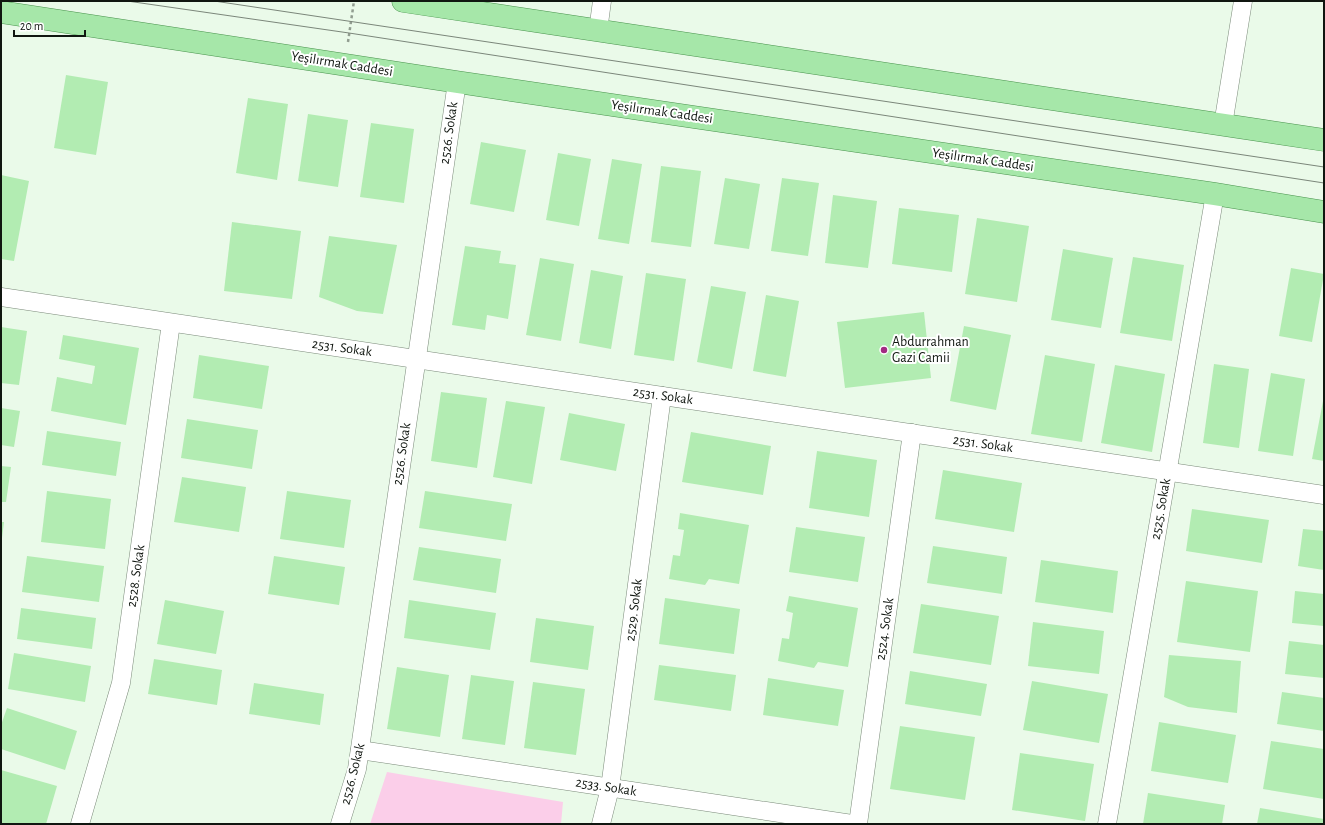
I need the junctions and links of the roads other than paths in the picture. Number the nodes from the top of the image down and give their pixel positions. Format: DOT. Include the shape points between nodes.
graph roads {
  1 [pos="403,1"];
  2 [pos="602,1"];
  3 [pos="1243,1"];
  4 [pos="1,12"];
  5 [pos="598,30"];
  6 [pos="457,82"];
  7 [pos="1223,125"];
  8 [pos="1324,140"];
  9 [pos="1215,194"];
  10 [pos="1324,212"];
  11 [pos="1,297"];
  12 [pos="171,323"];
  13 [pos="416,359"];
  14 [pos="662,396"];
  15 [pos="912,433"];
  16 [pos="1168,471"];
  17 [pos="1324,495"];
  18 [pos="360,750"];
  19 [pos="610,788"];
  20 [pos="80,824"];
  21 [pos="340,824"];
  22 [pos="601,824"];
  23 [pos="852,824"];
  24 [pos="858,824"];
  25 [pos="1106,824"];
  1 -- 5 [label="main road"];
  2 -- 5 [label="street"];
  3 -- 7 [label="street"];
  4 -- 6 [label="main road, Yeşilırmak Caddesi"];
  5 -- 7 [label="main road"];
  6 -- 9 [label="main road, Yeşilırmak Caddesi"];
  6 -- 13 [label="street, 2526. Sokak"];
  7 -- 8 [label="main road"];
  9 -- 10 [label="main road, Yeşilırmak Caddesi"];
  9 -- 16 [label="street, 2525. Sokak"];
  11 -- 12 [label="street, 2531. Sokak"];
  12 -- 13 [label="street, 2531. Sokak"];
  12 -- 20 [label="street, 2528. Sokak" via="121,683"];
  13 -- 14 [label="street, 2531. Sokak"];
  13 -- 18 [label="street, 2526. Sokak"];
  14 -- 15 [label="street, 2531. Sokak"];
  14 -- 19 [label="street, 2529. Sokak"];
  15 -- 16 [label="street, 2531. Sokak"];
  15 -- 24 [label="street, 2524. Sokak"];
  16 -- 17 [label="street, 2531. Sokak"];
  16 -- 25 [label="street, 2525. Sokak"];
  18 -- 19 [label="street, 2533. Sokak"];
  18 -- 21 [label="street, 2526. Sokak" via="357,769"];
  19 -- 22 [label="street, 2529. Sokak"];
  19 -- 23 [label="street, 2533. Sokak"];
}
